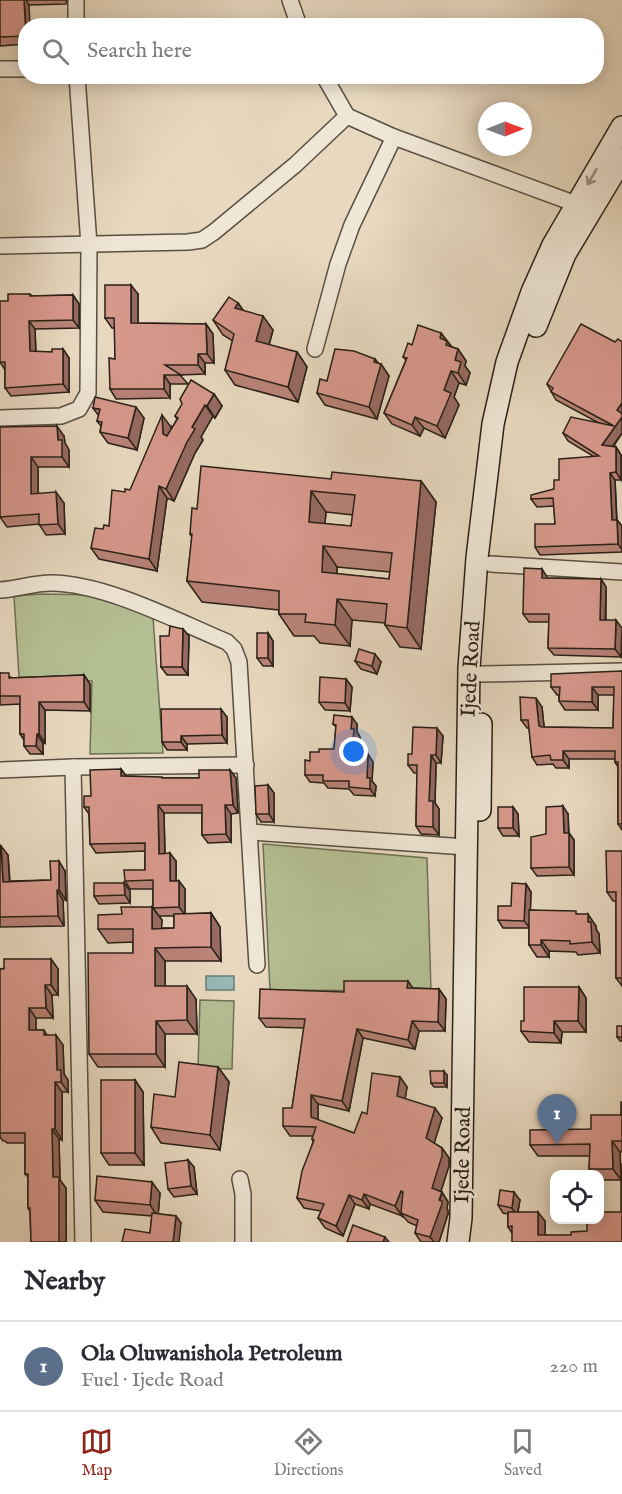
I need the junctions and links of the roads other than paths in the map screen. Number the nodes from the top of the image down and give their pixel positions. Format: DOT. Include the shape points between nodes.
graph roads {
  1 [pos="76,0"];
  2 [pos="290,0"];
  3 [pos="76,18"];
  4 [pos="296,18"];
  5 [pos="0,69"];
  6 [pos="18,69"];
  7 [pos="77,84"];
  8 [pos="329,84"];
  9 [pos="347,116"];
  10 [pos="622,127"];
  11 [pos="394,136"];
  12 [pos="622,159"];
  13 [pos="576,204"];
  14 [pos="88,245"];
  15 [pos="0,246"];
  16 [pos="315,349"];
  17 [pos="0,418"];
  18 [pos="491,564"];
  19 [pos="622,572"];
  20 [pos="0,590"];
  21 [pos="622,671"];
  22 [pos="482,674"];
  23 [pos="246,765"];
  24 [pos="73,767"];
  25 [pos="474,769"];
  26 [pos="0,770"];
  27 [pos="250,832"];
  28 [pos="466,847"];
  29 [pos="257,965"];
  30 [pos="240,1179"];
  31 [pos="83,1242"];
  32 [pos="243,1242"];
  33 [pos="458,1242"];
  34 [pos="471,1242"];
  1 -- 3 [label="street"];
  2 -- 4 [label="street"];
  5 -- 6 [label="street"];
  7 -- 14 [label="street"];
  8 -- 9 [label="street"];
  9 -- 11 [label="street"];
  9 -- 14 [label="street" via="295,165 202,240"];
  10 -- 13 [label="main road, Ijede Road, one-way"];
  11 -- 13 [label="street"];
  11 -- 16 [label="street" via="352,225"];
  12 -- 18 [label="main road, Ijede Road" via="565,254 520,370 506,431"];
  13 -- 25 [label="main road, Ijede Road" via="532,292 507,362 493,424 469,668"];
  14 -- 15 [label="street"];
  14 -- 17 [label="street" via="88,393 79,409 61,416"];
  18 -- 19 [label="street"];
  18 -- 22 [label="main road, Ijede Road"];
  20 -- 23 [label="street" via="50,583 87,587 227,642 239,662"];
  21 -- 22 [label="street"];
  22 -- 25 [label="main road, Ijede Road"];
  23 -- 24 [label="street"];
  23 -- 27 [label="street"];
  24 -- 26 [label="street"];
  24 -- 31 [label="street"];
  25 -- 28 [label="main road, Ijede Road"];
  25 -- 34 [label="main road, Ijede Road"];
  27 -- 28 [label="street"];
  27 -- 29 [label="street"];
  28 -- 33 [label="main road, Ijede Road"];
  30 -- 32 [label="street"];
}
